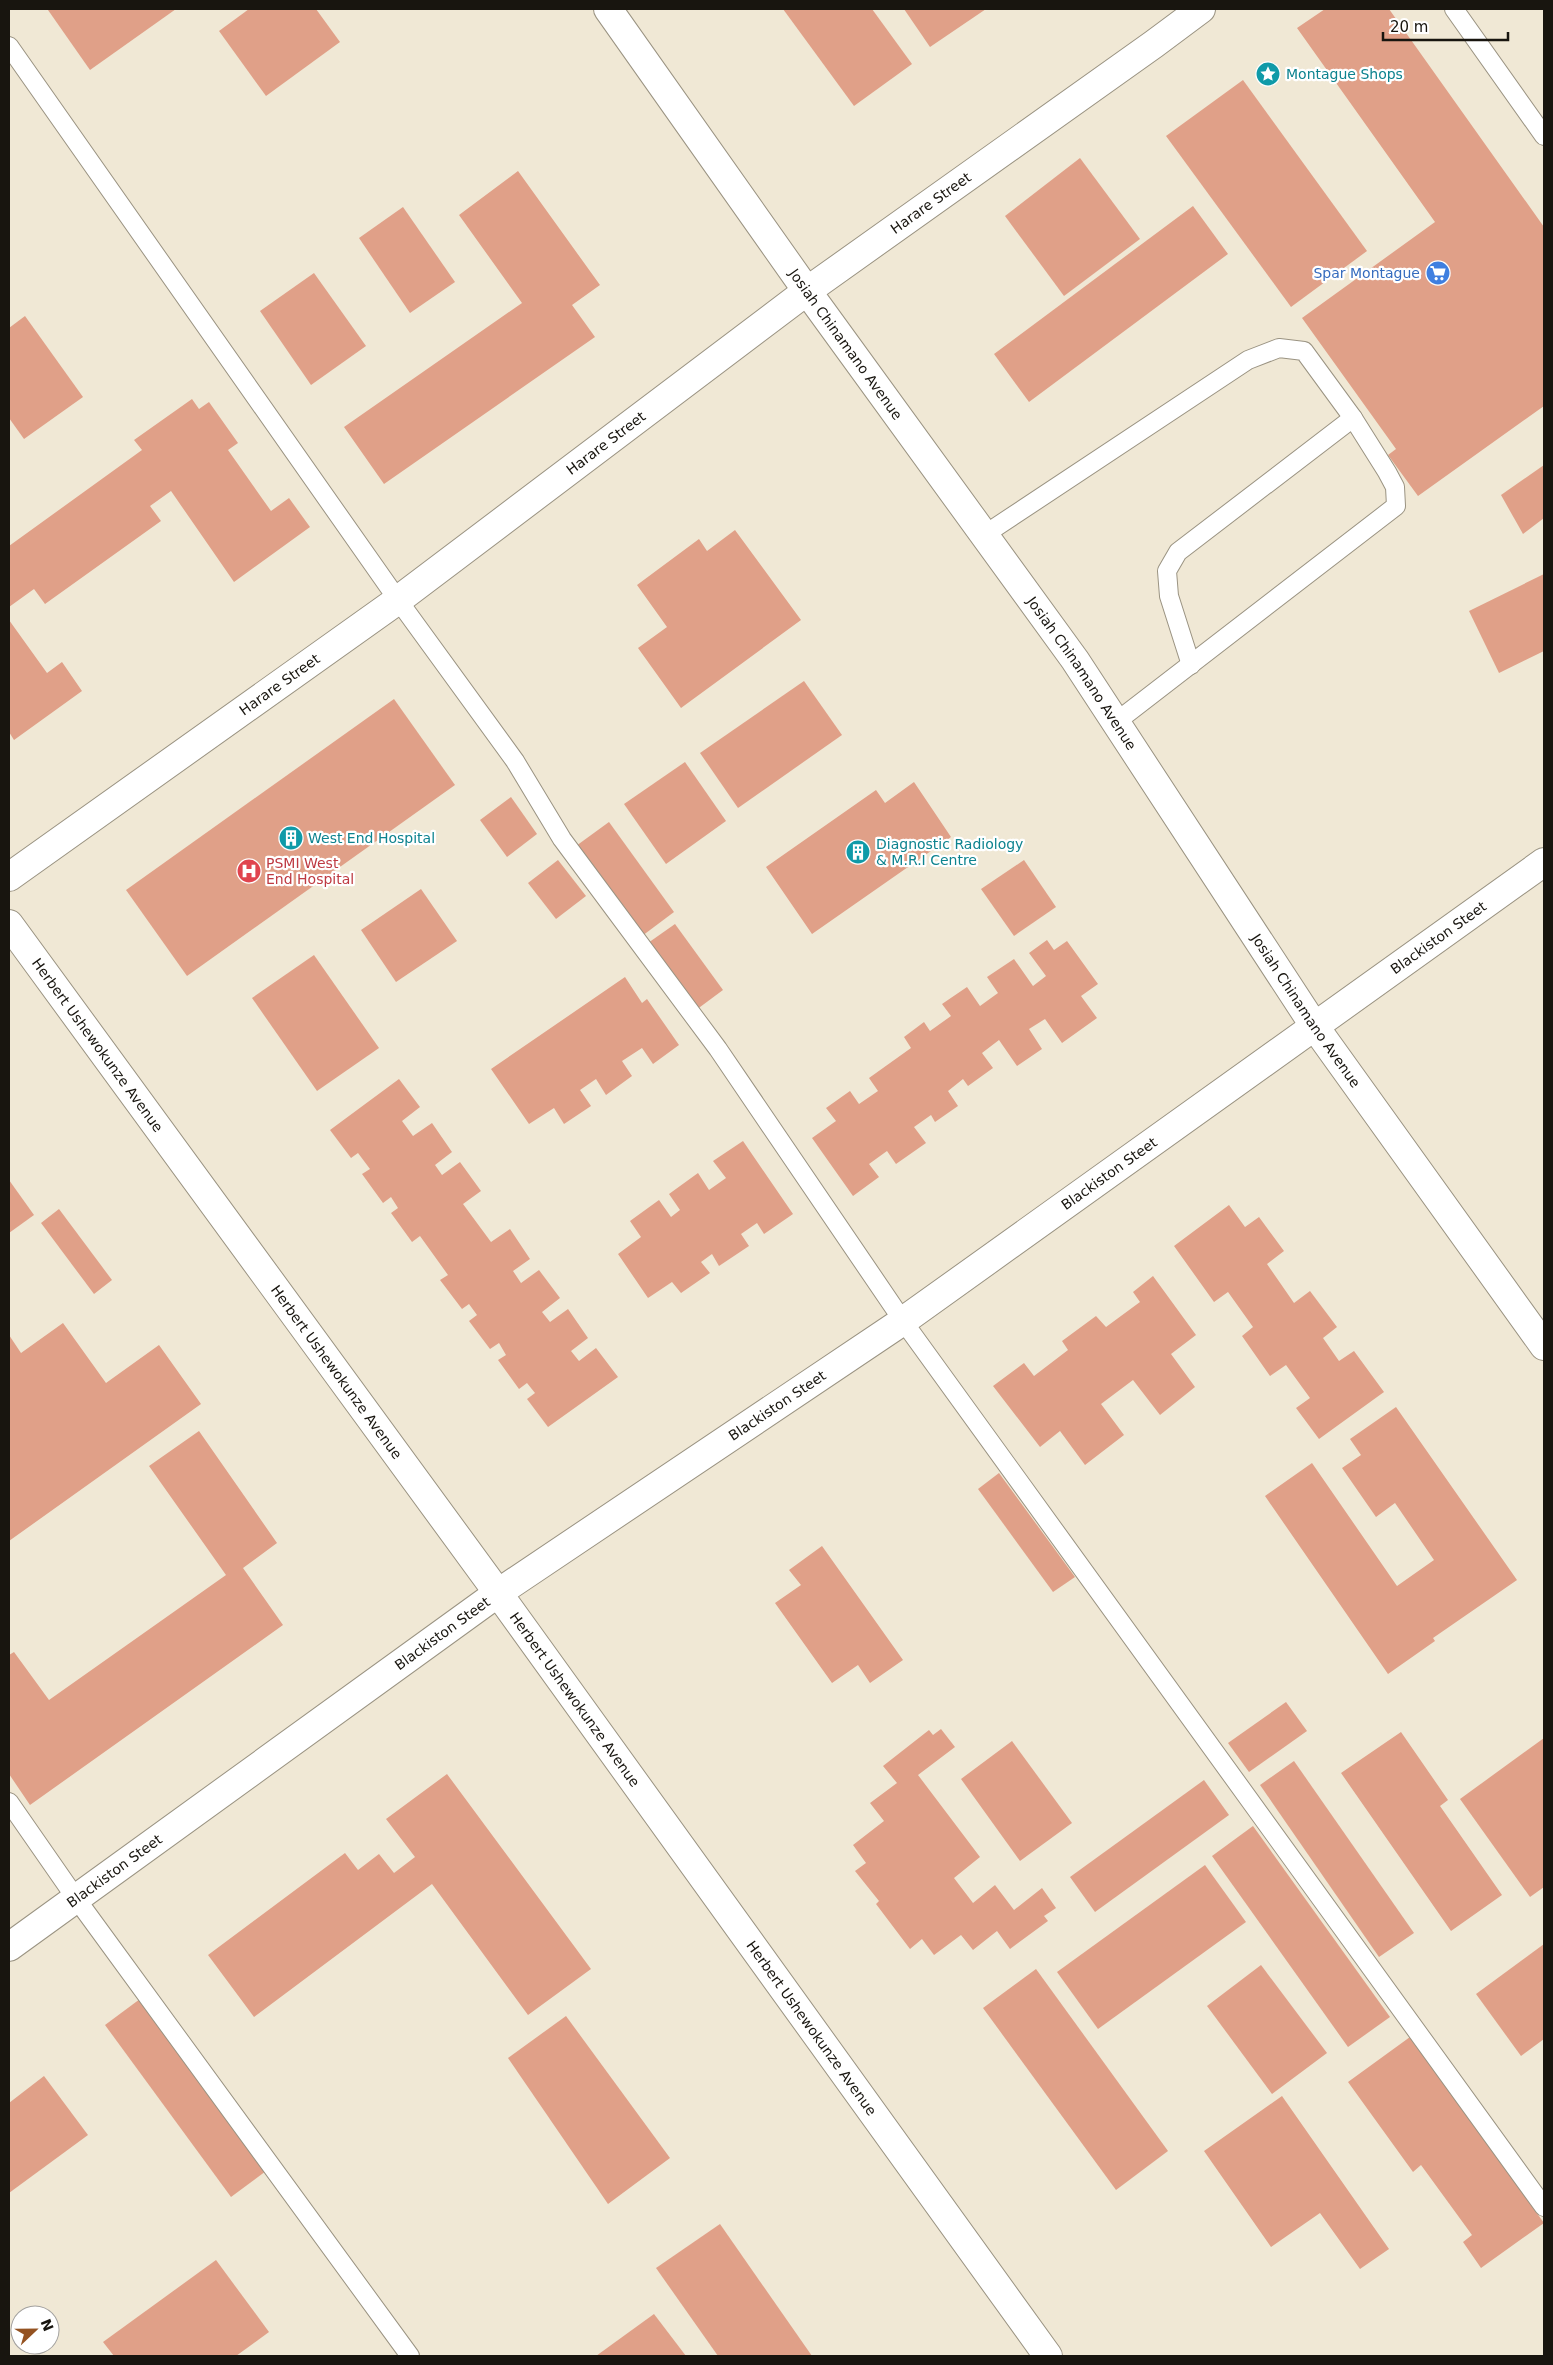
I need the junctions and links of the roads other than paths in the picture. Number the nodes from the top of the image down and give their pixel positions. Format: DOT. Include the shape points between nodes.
graph roads {
  1 [pos="608,9"];
  2 [pos="1200,9"];
  3 [pos="1454,9"];
  4 [pos="9,46"];
  5 [pos="1544,136"];
  6 [pos="807,291"];
  7 [pos="1353,418"];
  8 [pos="984,535"];
  9 [pos="398,600"];
  10 [pos="1190,665"];
  11 [pos="1116,722"];
  12 [pos="1544,862"];
  13 [pos="9,877"];
  14 [pos="9,924"];
  15 [pos="1315,1027"];
  16 [pos="903,1321"];
  17 [pos="1544,1346"];
  18 [pos="498,1593"];
  19 [pos="9,1802"];
  20 [pos="75,1897"];
  21 [pos="9,1947"];
  22 [pos="1544,2207"];
  23 [pos="410,2356"];
  24 [pos="1048,2356"];
  1 -- 6 [label="street, Josiah Chinamano Avenue"];
  2 -- 6 [label="street, Harare Street"];
  3 -- 5 [label="lane"];
  4 -- 9 [label="lane"];
  6 -- 8 [label="street, Josiah Chinamano Avenue"];
  6 -- 9 [label="street, Harare Street"];
  7 -- 8 [label="lane" via="1304,351 1279,348 1248,360"];
  7 -- 10 [label="lane" via="1178,552 1167,571 1169,596"];
  7 -- 10 [label="lane" via="1395,487 1396,506"];
  8 -- 11 [label="street, Josiah Chinamano Avenue"];
  9 -- 13 [label="street, Harare Street"];
  9 -- 16 [label="lane" via="515,761 562,839 718,1050"];
  10 -- 11 [label="lane"];
  11 -- 15 [label="street, Josiah Chinamano Avenue"];
  12 -- 15 [label="street, Blackiston Steet"];
  14 -- 18 [label="street, Herbert Ushewokunze Avenue"];
  15 -- 16 [label="street, Blackiston Steet"];
  15 -- 17 [label="street, Josiah Chinamano Avenue"];
  16 -- 18 [label="street, Blackiston Steet"];
  16 -- 22 [label="lane"];
  18 -- 20 [label="street, Blackiston Steet"];
  18 -- 24 [label="street, Herbert Ushewokunze Avenue"];
  19 -- 20 [label="lane"];
  20 -- 21 [label="street, Blackiston Steet"];
  20 -- 23 [label="lane"];
}
